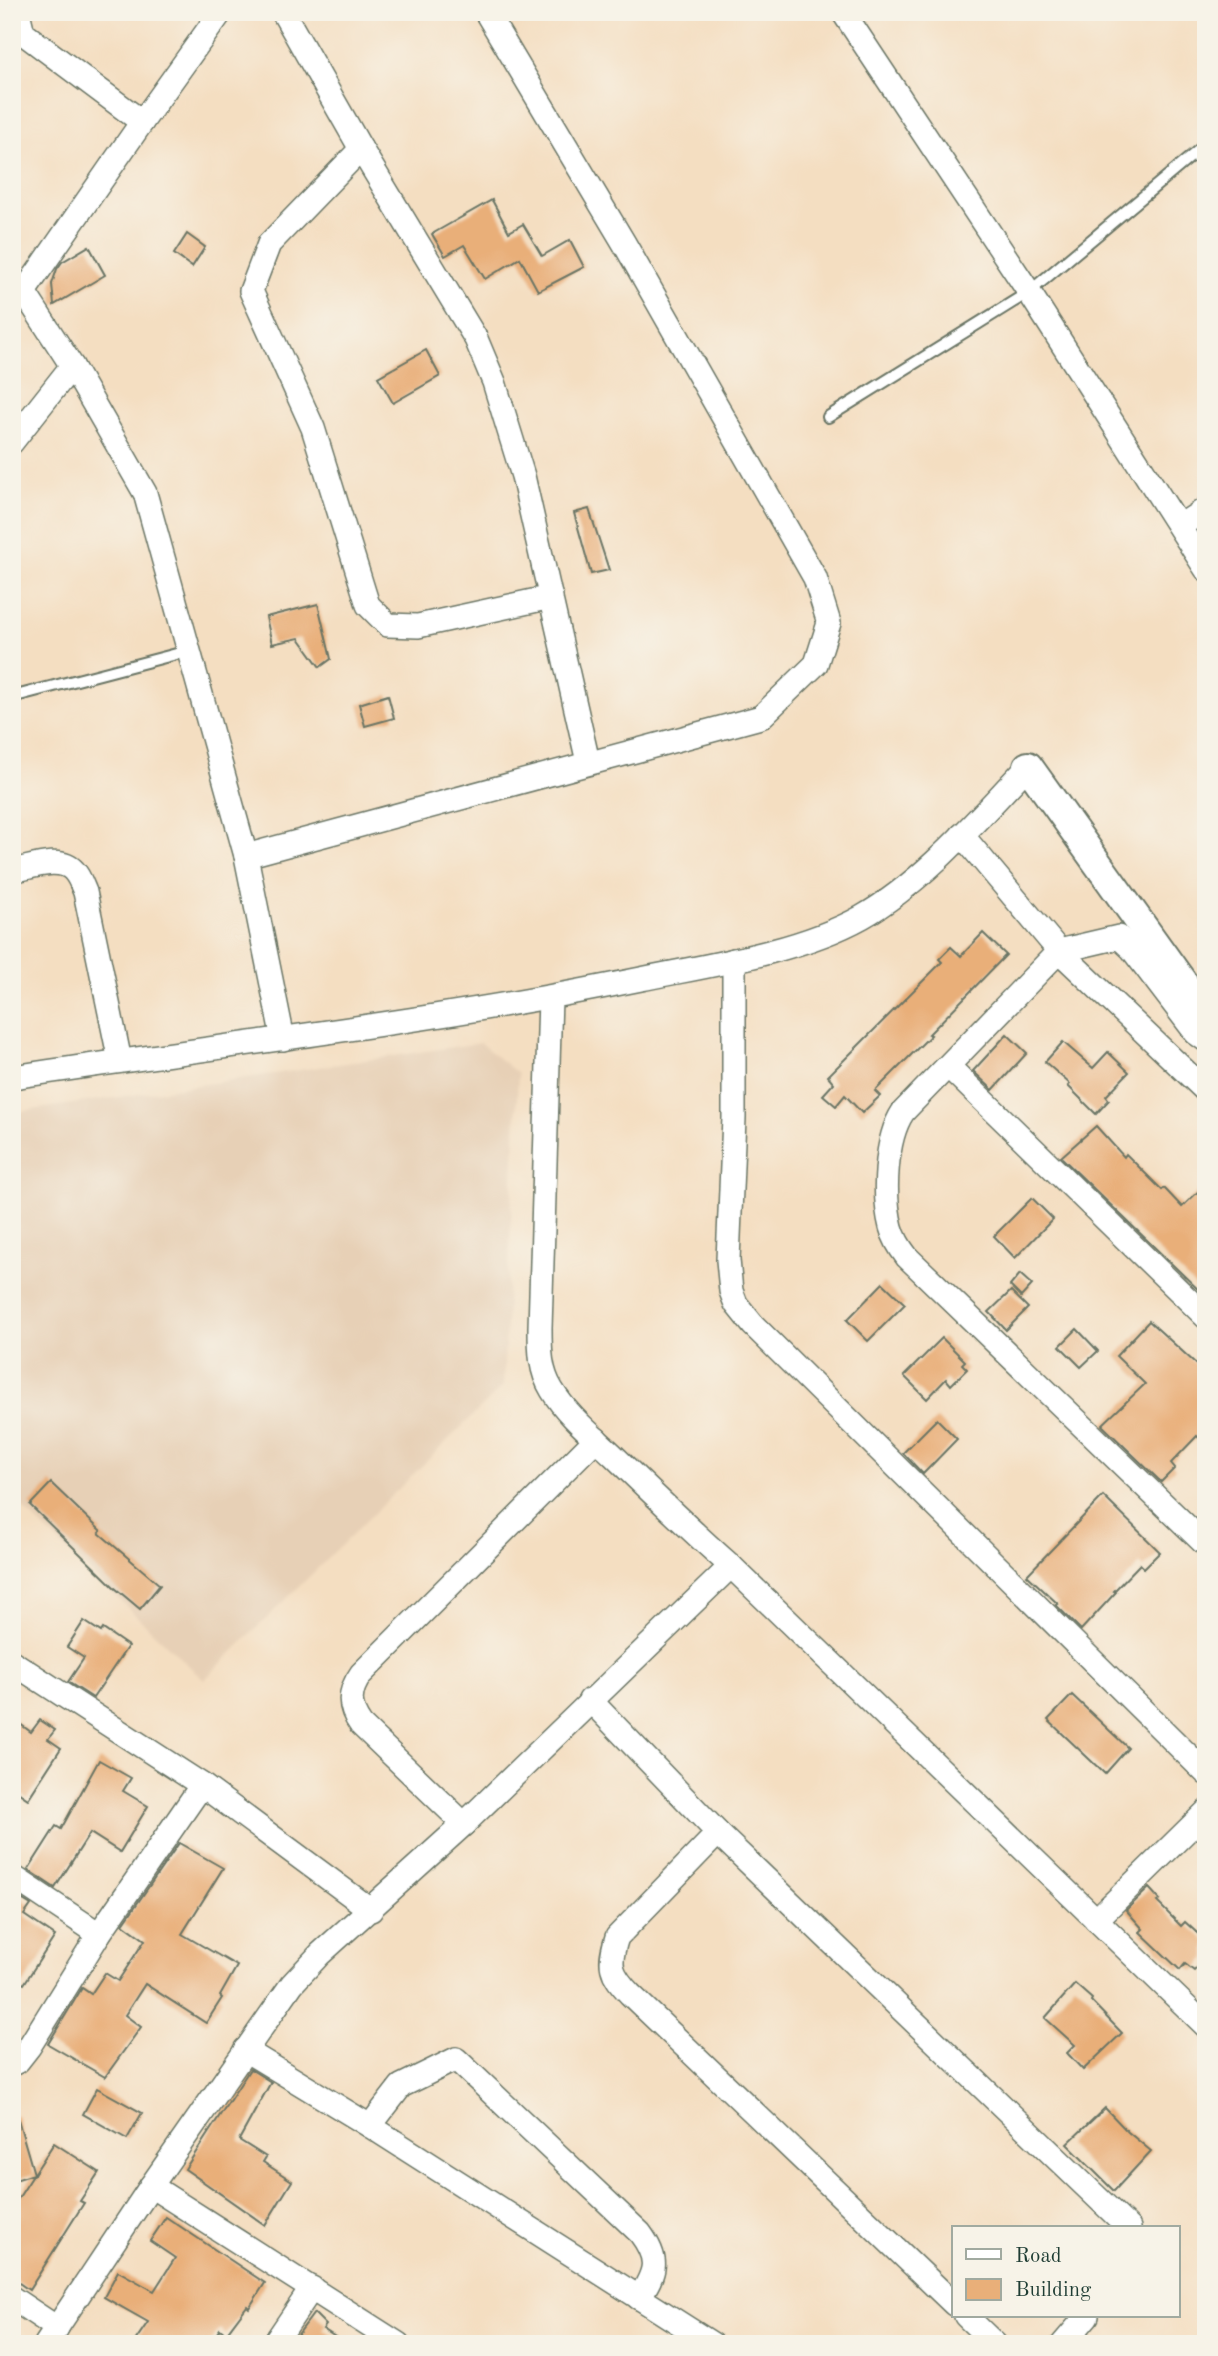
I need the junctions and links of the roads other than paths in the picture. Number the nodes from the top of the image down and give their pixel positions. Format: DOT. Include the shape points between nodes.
graph roads {
  1 [pos="18,12"];
  2 [pos="221,12"];
  3 [pos="283,12"];
  4 [pos="486,12"];
  5 [pos="843,12"];
  6 [pos="142,122"];
  7 [pos="1206,145"];
  8 [pos="361,149"];
  9 [pos="18,286"];
  10 [pos="1029,292"];
  11 [pos="72,366"];
  12 [pos="828,417"];
  13 [pos="12,442"];
  14 [pos="1206,509"];
  15 [pos="1180,526"];
  16 [pos="1206,569"];
  17 [pos="551,597"];
  18 [pos="188,651"];
  19 [pos="12,697"];
  20 [pos="587,762"];
  21 [pos="1028,766"];
  22 [pos="962,835"];
  23 [pos="246,856"];
  24 [pos="12,872"];
  25 [pos="1059,951"];
  26 [pos="734,960"];
  27 [pos="550,998"];
  28 [pos="1206,1015"];
  29 [pos="283,1039"];
  30 [pos="1206,1040"];
  31 [pos="120,1061"];
  32 [pos="948,1066"];
  33 [pos="12,1077"];
  34 [pos="1206,1091"];
  35 [pos="1206,1317"];
  36 [pos="596,1439"];
  37 [pos="1206,1545"];
  38 [pos="731,1566"];
  39 [pos="12,1662"];
  40 [pos="590,1700"];
  41 [pos="1206,1773"];
  42 [pos="202,1785"];
  43 [pos="1206,1812"];
  44 [pos="464,1824"];
  45 [pos="718,1833"];
  46 [pos="12,1876"];
  47 [pos="371,1910"];
  48 [pos="1096,1920"];
  49 [pos="99,1934"];
  50 [pos="1206,2025"];
  51 [pos="245,2050"];
  52 [pos="12,2064"];
  53 [pos="370,2126"];
  54 [pos="152,2186"];
  55 [pos="1127,2226"];
  56 [pos="312,2288"];
  57 [pos="12,2298"];
  58 [pos="639,2298"];
  59 [pos="952,2302"];
  60 [pos="968,2318"];
  61 [pos="1085,2318"];
  62 [pos="52,2336"];
  63 [pos="274,2344"];
  64 [pos="398,2344"];
  65 [pos="712,2344"];
  66 [pos="995,2344"];
  67 [pos="1063,2344"];
  1 -- 6 [label="street" via="23,33"];
  2 -- 6 [label="street"];
  3 -- 8 [label="street"];
  4 -- 20 [label="street" via="815,578 829,623 816,664 761,717"];
  5 -- 10 [label="street"];
  6 -- 9 [label="street"];
  7 -- 10 [label="lane"];
  8 -- 17 [label="street" via="487,362 523,476"];
  8 -- 17 [label="street" via="269,244 251,291 313,428 368,606 388,625 418,626"];
  9 -- 11 [label="street"];
  10 -- 12 [label="lane"];
  10 -- 15 [label="street"];
  11 -- 13 [label="street"];
  11 -- 18 [label="street" via="145,493"];
  14 -- 15 [label="street"];
  15 -- 16 [label="street"];
  17 -- 20 [label="street"];
  18 -- 19 [label="lane"];
  18 -- 23 [label="street"];
  20 -- 23 [label="street"];
  21 -- 22 [label="street"];
  21 -- 28 [label="street"];
  22 -- 25 [label="street"];
  22 -- 26 [label="street" via="901,891 861,917"];
  23 -- 29 [label="street"];
  24 -- 31 [label="street" via="68,864 76,873 85,892"];
  25 -- 30 [label="street" via="1119,937"];
  25 -- 32 [label="street"];
  25 -- 34 [label="street"];
  26 -- 27 [label="street"];
  26 -- 41 [label="street" via="728,1260 736,1304"];
  27 -- 29 [label="street"];
  27 -- 36 [label="street" via="540,1353 551,1389"];
  29 -- 31 [label="street"];
  31 -- 33 [label="street"];
  32 -- 35 [label="street"];
  32 -- 37 [label="street" via="903,1112 894,1130 887,1192 896,1240 907,1257"];
  36 -- 38 [label="street"];
  36 -- 44 [label="street" via="352,1686 352,1713 360,1725"];
  38 -- 40 [label="street"];
  38 -- 48 [label="street"];
  39 -- 42 [label="street"];
  40 -- 44 [label="street"];
  40 -- 45 [label="street"];
  42 -- 47 [label="street"];
  42 -- 49 [label="street"];
  43 -- 48 [label="street"];
  44 -- 47 [label="street"];
  45 -- 55 [label="street"];
  45 -- 59 [label="street" via="617,1937 611,1968 631,1994"];
  46 -- 49 [label="street"];
  47 -- 51 [label="street" via="303,1971"];
  48 -- 50 [label="street"];
  49 -- 52 [label="street" via="29,2047"];
  51 -- 53 [label="street"];
  51 -- 54 [label="street"];
  53 -- 58 [label="street"];
  53 -- 58 [label="street" via="401,2086 456,2059 640,2233 654,2262 653,2276"];
  54 -- 56 [label="street"];
  54 -- 62 [label="street"];
  56 -- 63 [label="street"];
  56 -- 64 [label="street"];
  57 -- 62 [label="street"];
  58 -- 65 [label="street"];
  60 -- 66 [label="street"];
  61 -- 67 [label="street"];
}
